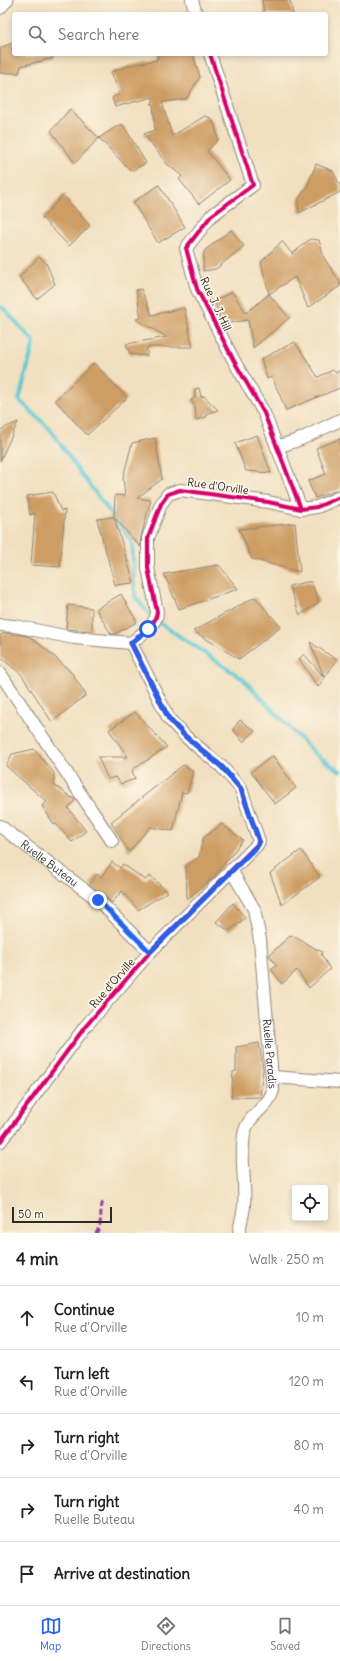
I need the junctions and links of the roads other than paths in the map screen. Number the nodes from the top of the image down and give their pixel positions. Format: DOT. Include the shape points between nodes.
graph roads {
  1 [pos="7,0"];
  2 [pos="192,0"];
  3 [pos="0,8"];
  4 [pos="195,12"];
  5 [pos="211,56"];
  6 [pos="340,420"];
  7 [pos="277,447"];
  8 [pos="340,497"];
  9 [pos="301,509"];
  10 [pos="0,625"];
  11 [pos="131,643"];
  12 [pos="0,673"];
  13 [pos="0,826"];
  14 [pos="112,841"];
  15 [pos="231,870"];
  16 [pos="150,952"];
  17 [pos="273,1077"];
  18 [pos="340,1082"];
  19 [pos="0,1142"];
  20 [pos="239,1233"];
  1 -- 3 [label="street"];
  2 -- 4 [label="street"];
  5 -- 7 [label="street, Rue J. J. Hill" via="253,185 212,216 186,248 197,289 264,412"];
  6 -- 7 [label="street"];
  7 -- 9 [label="street, Rue J. J. Hill"];
  8 -- 9 [label="street, Rue d'Orville" via="317,507"];
  9 -- 11 [label="street, Rue d'Orville" via="200,492 180,490 168,494 161,504 148,538 148,568 157,612 155,620"];
  10 -- 11 [label="street" via="74,638"];
  11 -- 15 [label="street, Rue d'Orville" via="169,719 222,767 241,789 259,841 258,845"];
  12 -- 14 [label="street"];
  13 -- 16 [label="street, Ruelle Buteau" via="98,900"];
  15 -- 16 [label="street, Rue d'Orville"];
  15 -- 17 [label="street, Ruelle Paradis" via="254,909 260,940"];
  16 -- 19 [label="street, Rue d'Orville" via="85,1027"];
  17 -- 18 [label="street"];
  17 -- 20 [label="street, Ruelle Paradis" via="272,1097 250,1119 244,1134 244,1205"];
}
